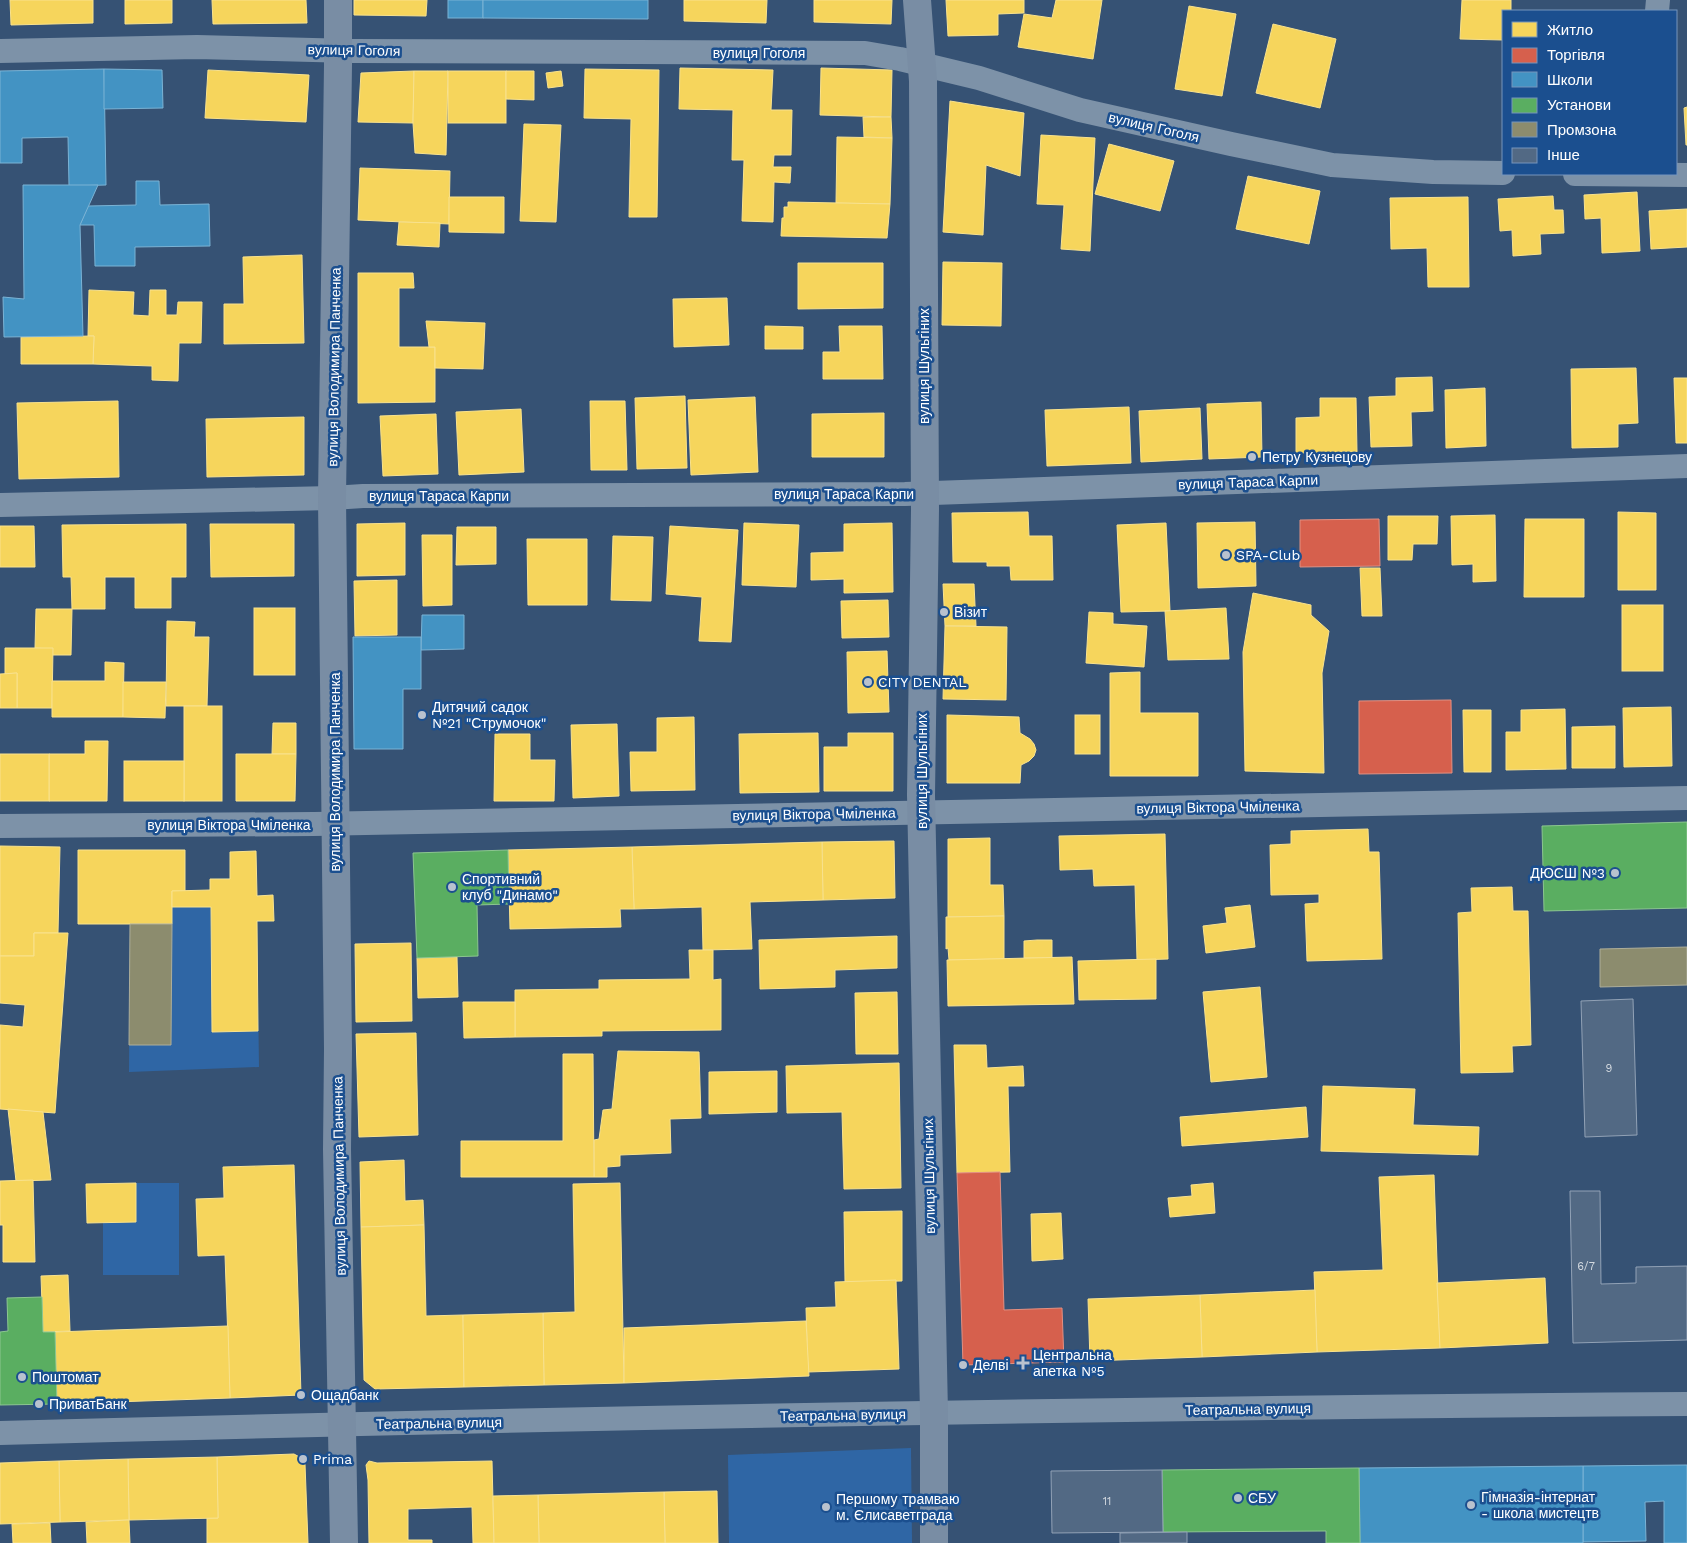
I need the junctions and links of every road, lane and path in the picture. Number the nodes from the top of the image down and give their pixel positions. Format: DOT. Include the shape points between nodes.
graph roads {
  1 [pos="338,0"];
  2 [pos="917,0"];
  3 [pos="0,50"];
  4 [pos="338,50"];
  5 [pos="922,64"];
  6 [pos="1502,173"];
  7 [pos="1687,466"];
  8 [pos="932,493"];
  9 [pos="332,498"];
  10 [pos="0,505"];
  11 [pos="1687,798"];
  12 [pos="921,812"];
  13 [pos="335,824"];
  14 [pos="0,826"];
  15 [pos="1687,1404"];
  16 [pos="934,1413"];
  17 [pos="342,1424"];
  18 [pos="0,1433"];
  19 [pos="344,1543"];
  20 [pos="934,1543"];
  1 -- 4 [label="street, вулиця Володимира Панченка"];
  2 -- 5 [label="street, вулиця Шульгіних"];
  3 -- 4 [label="street, вулиця Гоголя"];
  4 -- 5 [label="street, вулиця Гоголя" via="865,53"];
  4 -- 9 [label="street, вулиця Володимира Панченка"];
  5 -- 6 [label="street, вулиця Гоголя" via="1080,110 1332,165"];
  5 -- 8 [label="street, вулиця Шульгіних"];
  7 -- 8 [label="street, вулиця Тараса Карпи"];
  8 -- 9 [label="street, вулиця Тараса Карпи"];
  8 -- 12 [label="street, вулиця Шульгіних"];
  9 -- 10 [label="street, вулиця Тараса Карпи"];
  9 -- 13 [label="street, вулиця Володимира Панченка"];
  11 -- 12 [label="street, вулиця Віктора Чміленка"];
  12 -- 13 [label="street, вулиця Віктора Чміленка"];
  12 -- 16 [label="street, вулиця Шульгіних"];
  13 -- 14 [label="street, вулиця Віктора Чміленка"];
  13 -- 17 [label="street, вулиця Володимира Панченка"];
  15 -- 16 [label="street, Театральна вулиця"];
  16 -- 17 [label="street, Театральна вулиця"];
  16 -- 20 [label="street, вулиця Шульгіних"];
  17 -- 18 [label="street, Театральна вулиця"];
  17 -- 19 [label="street, вулиця Володимира Панченка"];
}
